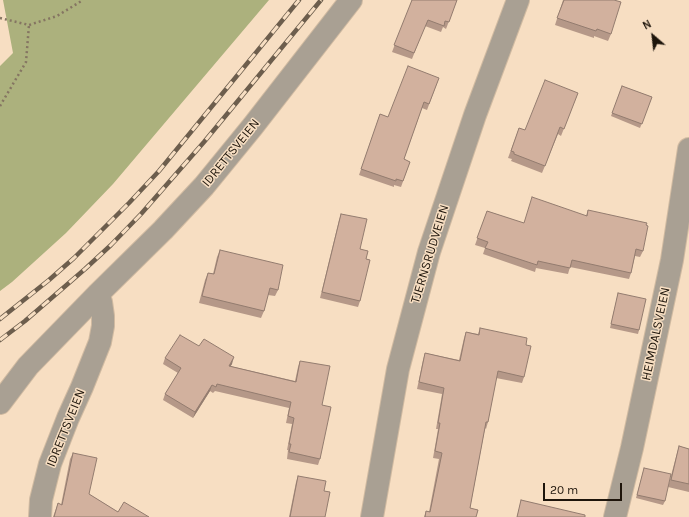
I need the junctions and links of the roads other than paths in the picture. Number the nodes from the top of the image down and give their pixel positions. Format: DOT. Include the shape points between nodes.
graph roads {
  1 [pos="351,0"];
  2 [pos="518,0"];
  3 [pos="689,149"];
  4 [pos="98,294"];
  5 [pos="0,403"];
  6 [pos="40,517"];
  7 [pos="372,517"];
  8 [pos="615,517"];
  1 -- 4 [label="street, IDRETTSVEIEN" via="204,186"];
  2 -- 7 [label="street, TJERNSRUDVEIEN" via="475,115 429,252 398,369"];
  3 -- 8 [label="street, HEIMDALSVEIEN" via="672,260"];
  4 -- 5 [label="street, IDRETTSVEIEN" via="28,366"];
  4 -- 6 [label="street, IDRETTSVEIEN" via="104,316 100,342 50,464 41,500"];
}
